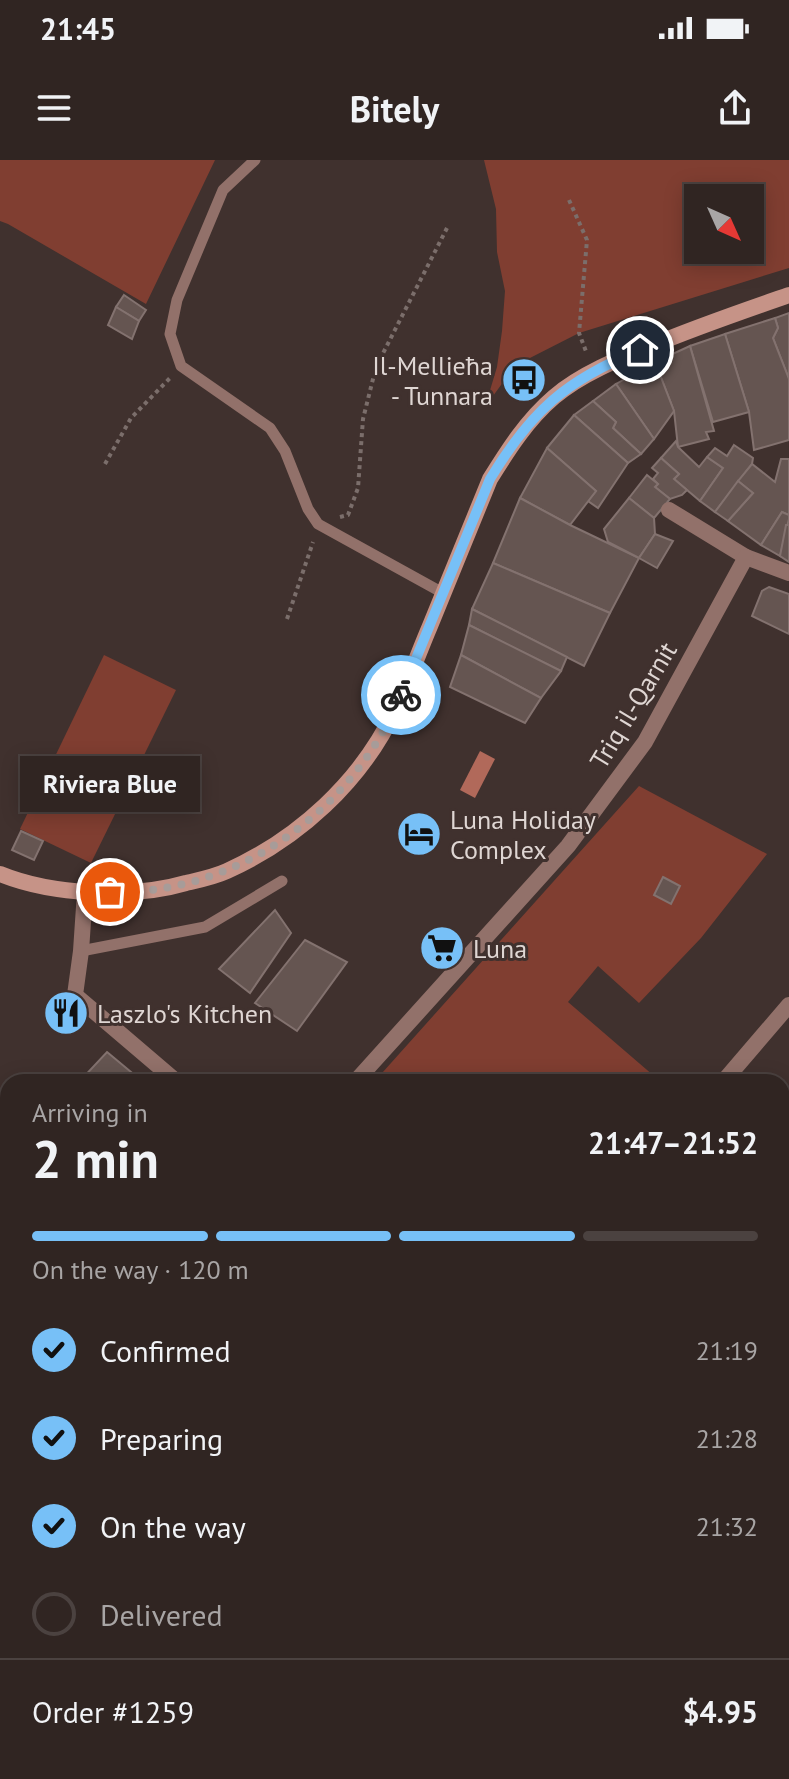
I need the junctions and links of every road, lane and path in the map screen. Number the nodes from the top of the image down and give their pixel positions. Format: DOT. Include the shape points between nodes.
graph roads {
  1 [pos="255,160"];
  2 [pos="569,200"];
  3 [pos="447,228"];
  4 [pos="789,295"];
  5 [pos="181,366"];
  6 [pos="594,372"];
  7 [pos="105,464"];
  8 [pos="669,510"];
  9 [pos="318,524"];
  10 [pos="746,557"];
  11 [pos="789,573"];
  12 [pos="443,593"];
  13 [pos="287,619"];
  14 [pos="0,874"];
  15 [pos="282,881"];
  16 [pos="85,892"];
  17 [pos="81,951"];
  18 [pos="789,1005"];
  19 [pos="164,1074"];
  20 [pos="362,1074"];
  21 [pos="730,1074"];
  1 -- 5 [label="lane" via="223,190 177,300 170,334"];
  2 -- 6 [label="path" via="587,240 579,333"];
  3 -- 9 [label="path" via="376,367 363,419 358,488 348,515"];
  4 -- 6 [label="main road" via="686,331"];
  5 -- 7 [label="path" via="131,418"];
  5 -- 9 [label="lane" via="270,428"];
  6 -- 12 [label="main road" via="555,397 509,447 490,479"];
  8 -- 10 [label="street"];
  9 -- 12 [label="lane"];
  9 -- 13 [label="path"];
  10 -- 11 [label="street"];
  10 -- 20 [label="street, Triq il-Qarnit" via="645,742 568,846"];
  12 -- 16 [label="main road" via="394,712 368,756 312,819 225,872 136,893"];
  14 -- 16 [label="main road" via="21,883"];
  15 -- 17 [label="lane" via="205,927"];
  16 -- 17 [label="street"];
  17 -- 19 [label="street" via="75,995"];
  18 -- 21 [label="street"];
}
